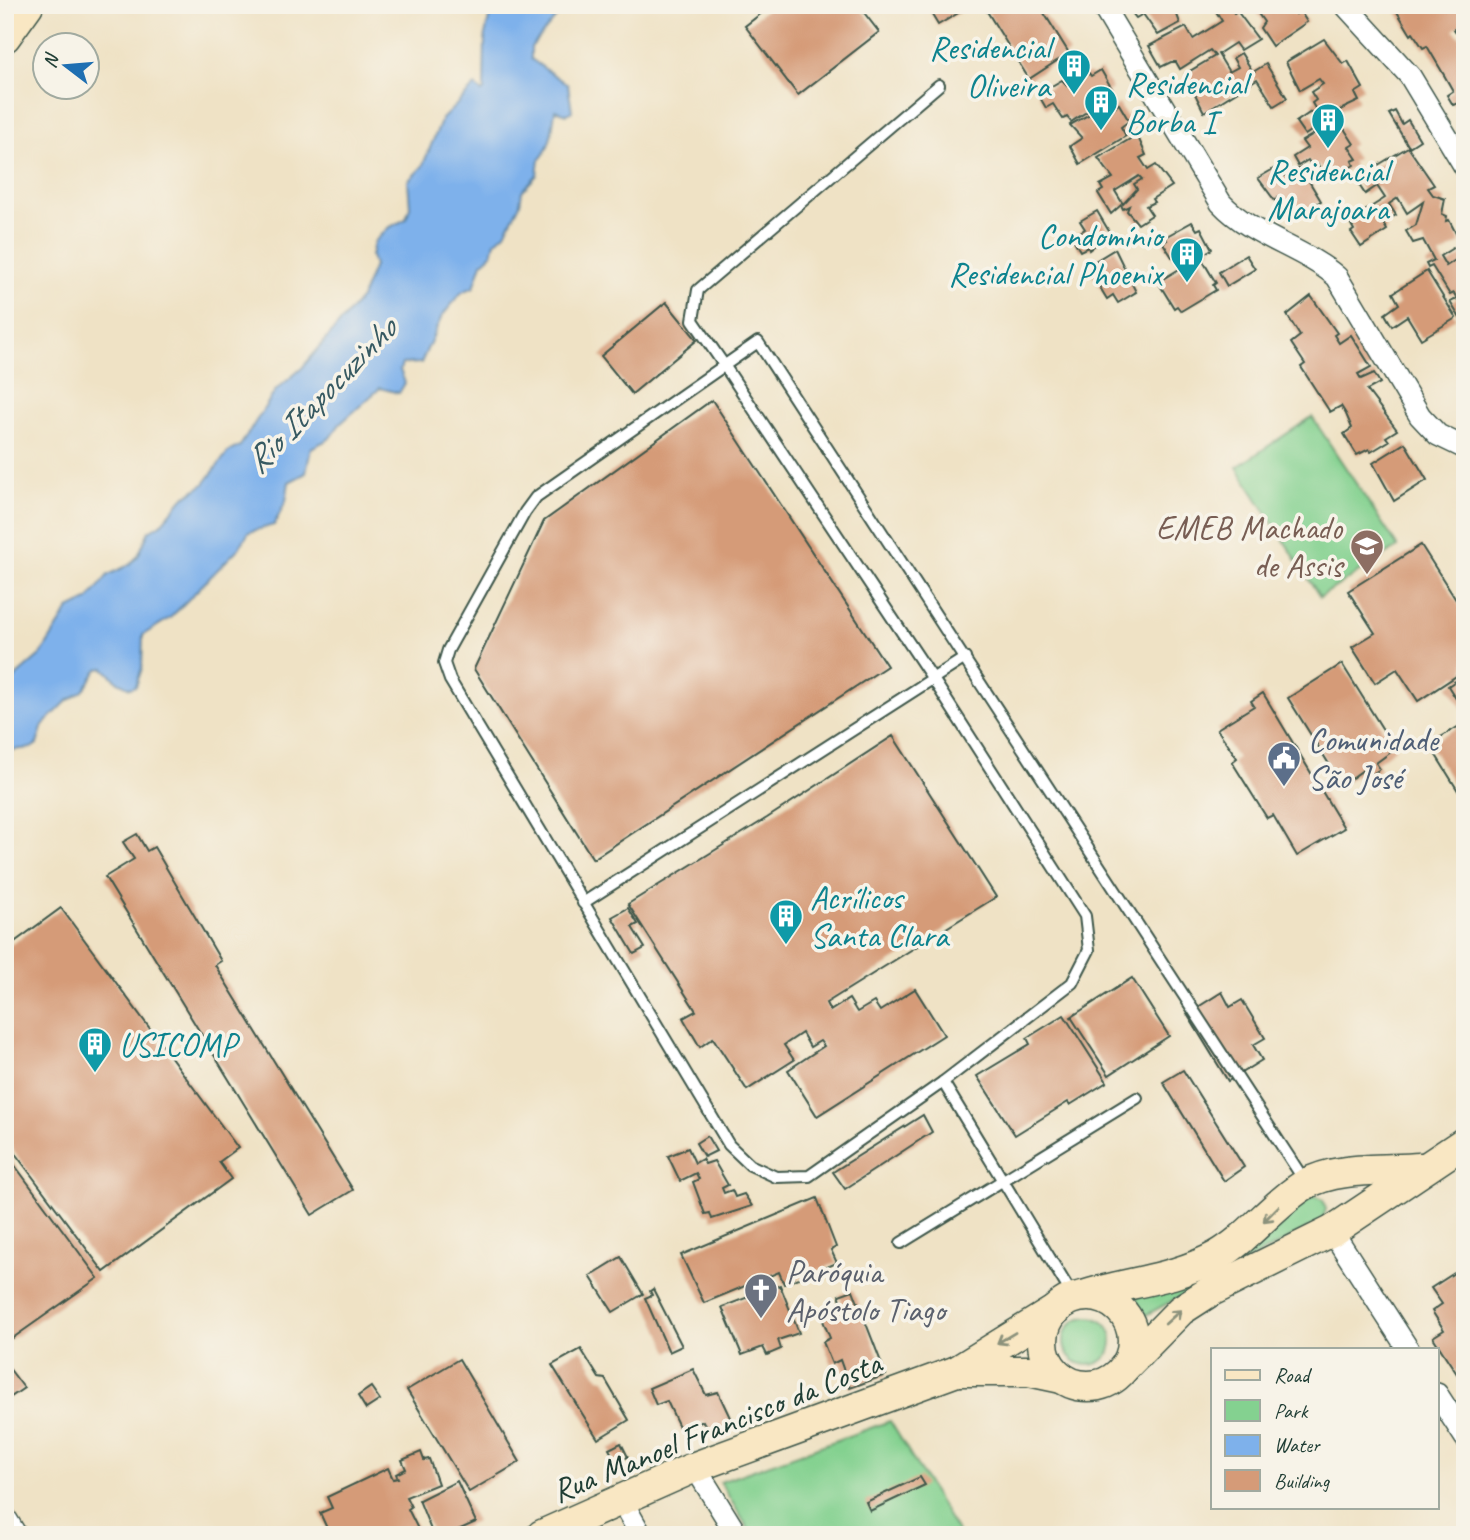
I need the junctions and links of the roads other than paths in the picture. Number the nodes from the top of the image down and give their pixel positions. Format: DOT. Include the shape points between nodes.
graph roads {
  1 [pos="28,5"];
  2 [pos="1102,5"];
  3 [pos="1345,5"];
  4 [pos="5,37"];
  5 [pos="939,85"];
  6 [pos="1465,167"];
  7 [pos="724,365"];
  8 [pos="1465,448"];
  9 [pos="965,658"];
  10 [pos="933,679"];
  11 [pos="583,902"];
  12 [pos="943,1082"];
  13 [pos="1137,1098"];
  14 [pos="1465,1142"];
  15 [pos="1424,1168"];
  16 [pos="1320,1180"];
  17 [pos="1003,1181"];
  18 [pos="1341,1223"];
  19 [pos="901,1243"];
  20 [pos="1071,1301"];
  21 [pos="1407,1348"];
  22 [pos="1126,1366"];
  23 [pos="957,1371"];
  24 [pos="1062,1378"];
  25 [pos="1438,1396"];
  26 [pos="1465,1437"];
  27 [pos="695,1467"];
  28 [pos="620,1498"];
  29 [pos="5,1517"];
  30 [pos="16,1535"];
  31 [pos="542,1535"];
  32 [pos="641,1535"];
  33 [pos="737,1535"];
  1 -- 4 [label="main road"];
  2 -- 8 [label="street" via="1221,203 1234,217 1318,261 1337,277 1420,416 1438,435"];
  3 -- 6 [label="street" via="1410,76"];
  5 -- 7 [label="lane" via="698,290 693,320"];
  7 -- 9 [label="lane" via="758,342"];
  7 -- 10 [label="lane"];
  7 -- 11 [label="lane" via="536,497 444,663"];
  9 -- 10 [label="lane"];
  9 -- 16 [label="lane"];
  10 -- 11 [label="lane"];
  10 -- 12 [label="lane" via="1085,916 1089,950 1072,983"];
  11 -- 12 [label="lane" via="729,1145 750,1165 776,1177 809,1175"];
  12 -- 17 [label="lane"];
  13 -- 17 [label="lane"];
  14 -- 15 [label="main road"];
  15 -- 16 [label="main road"];
  15 -- 18 [label="main road"];
  16 -- 18 [label="main road" via="1349,1193"];
  16 -- 20 [label="main road, Rua Manoel Francisco da Costa, one-way" via="1216,1257"];
  17 -- 19 [label="lane"];
  17 -- 20 [label="lane"];
  18 -- 21 [label="street"];
  22 -- 18 [label="main road, one-way" via="1181,1310"];
  20 -- 22 [label="main road" via="1111,1302 1130,1323 1133,1346"];
  20 -- 23 [label="main road, Rua Manoel Francisco da Costa, one-way"];
  20 -- 24 [label="main road" via="1047,1321 1043,1336 1050,1366"];
  22 -- 24 [label="main road" via="1105,1383 1090,1387"];
  23 -- 24 [label="main road, Rua Manoel Francisco da Costa" via="1030,1371"];
  23 -- 27 [label="main road, Rua Manoel Francisco da Costa"];
  25 -- 26 [label="street"];
  27 -- 28 [label="main road, Rua Manoel Francisco da Costa"];
  27 -- 33 [label="street"];
  28 -- 31 [label="main road, Rua Manoel Francisco da Costa"];
  28 -- 32 [label="street"];
  29 -- 30 [label="street"];
}
